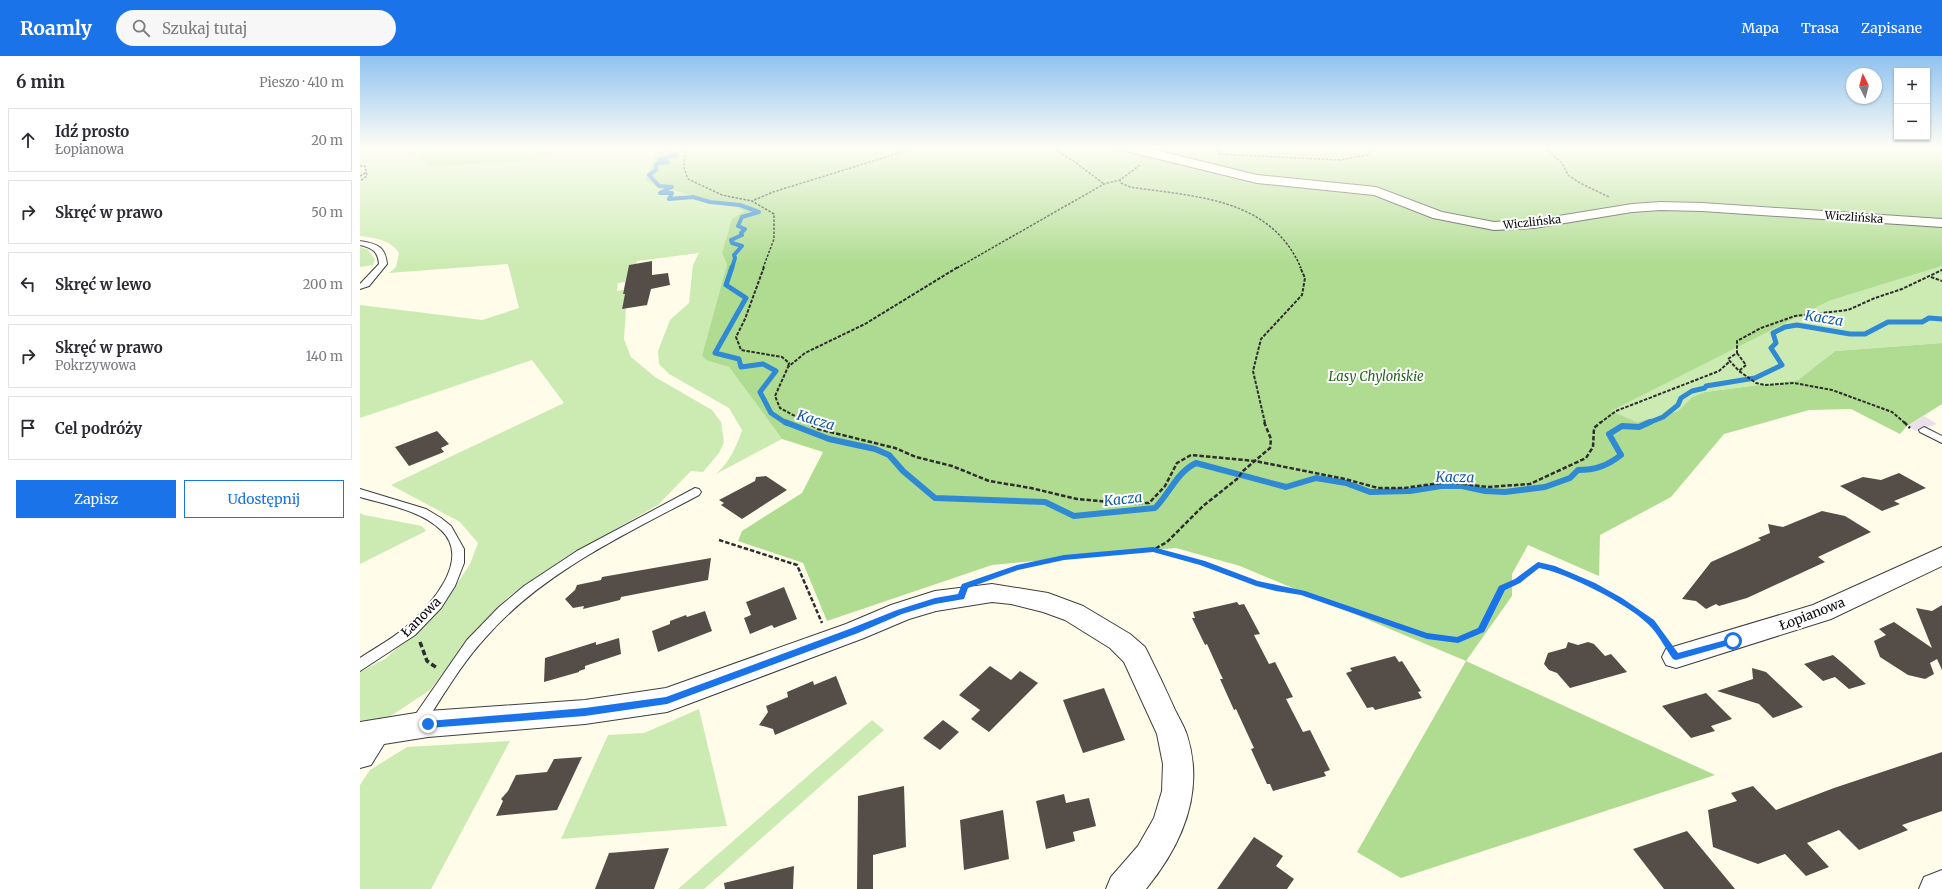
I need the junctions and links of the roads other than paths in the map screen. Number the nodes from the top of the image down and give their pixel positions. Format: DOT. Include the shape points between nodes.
graph roads {
  1 [pos="1334,187"];
  2 [pos="1942,223"];
  3 [pos="360,243"];
  4 [pos="360,287"];
  5 [pos="1924,430"];
  6 [pos="1942,440"];
  7 [pos="695,492"];
  8 [pos="360,493"];
  9 [pos="1942,556"];
  10 [pos="1676,657"];
  11 [pos="360,665"];
  12 [pos="415,726"];
  13 [pos="365,741"];
  14 [pos="1942,887"];
  15 [pos="1123,889"];
  16 [pos="1936,889"];
  1 -- 2 [label="street, Wiczlińska" via="1376,191 1438,215 1482,224 1520,226 1632,208 1661,206 1695,206"];
  3 -- 4 [label="lane" via="374,246 382,254 383,264 366,284"];
  5 -- 6 [label="lane"];
  7 -- 12 [label="lane" via="569,561 531,587 480,634"];
  8 -- 11 [label="lane, Łanowa" via="422,512 447,529 458,549 458,563 449,586 436,605 410,631"];
  9 -- 10 [label="street, Łopianowa" via="1822,612"];
  12 -- 13 [label="street"];
  12 -- 15 [label="street" via="585,712 667,700 935,601 992,593 1048,603 1074,613 1120,641 1135,655 1172,734 1178,764 1178,792 1170,823 1150,858"];
  14 -- 16 [label="street"];
}
